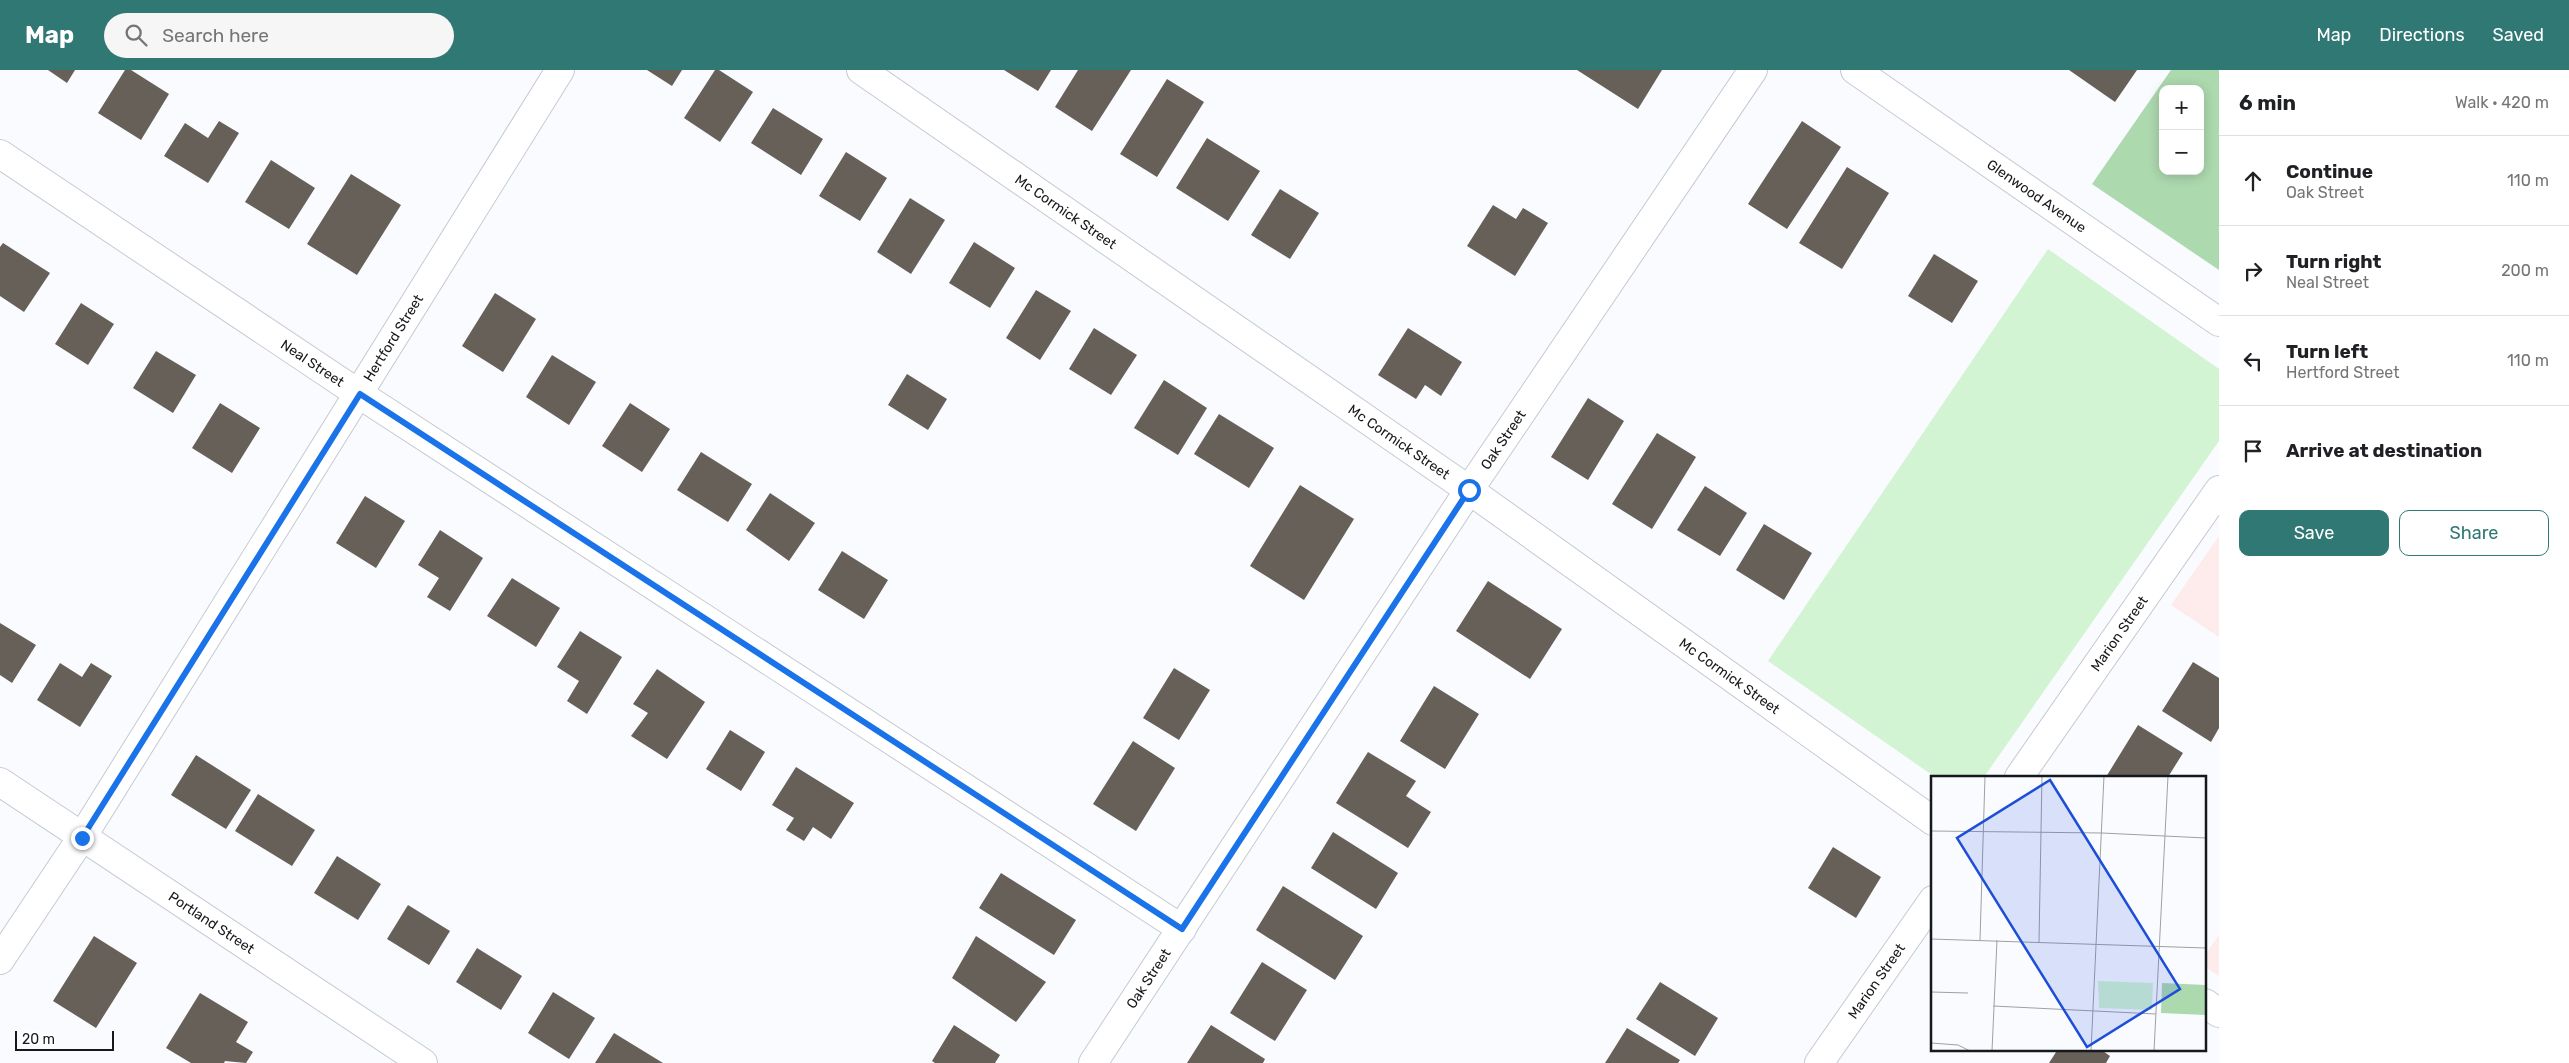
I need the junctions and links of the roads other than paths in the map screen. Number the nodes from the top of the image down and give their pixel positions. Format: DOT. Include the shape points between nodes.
graph roads {
  1 [pos="560,70"];
  2 [pos="860,70"];
  3 [pos="1753,70"];
  4 [pos="1855,70"];
  5 [pos="0,154"];
  6 [pos="2219,322"];
  7 [pos="360,394"];
  8 [pos="1469,490"];
  9 [pos="2219,490"];
  10 [pos="2020,776"];
  11 [pos="0,782"];
  12 [pos="1931,820"];
  13 [pos="82,838"];
  14 [pos="1931,903"];
  15 [pos="1182,929"];
  16 [pos="0,960"];
  17 [pos="2206,1004"];
  18 [pos="2219,1013"];
  19 [pos="424,1063"];
  20 [pos="1093,1063"];
  21 [pos="1819,1063"];
  1 -- 7 [label="street, Hertford Street"];
  2 -- 8 [label="street, Mc Cormick Street"];
  3 -- 8 [label="street, Oak Street"];
  4 -- 6 [label="street, Glenwood Avenue"];
  5 -- 7 [label="street, Neal Street"];
  7 -- 13 [label="street, Hertford Street"];
  7 -- 15 [label="street, Neal Street"];
  8 -- 12 [label="street, Mc Cormick Street"];
  8 -- 15 [label="street, Oak Street"];
  9 -- 10 [label="street, Marion Street"];
  11 -- 13 [label="street, Portland Street"];
  13 -- 16 [label="street, Hertford Street"];
  13 -- 19 [label="street, Portland Street"];
  14 -- 21 [label="street, Marion Street"];
  15 -- 20 [label="street, Oak Street"];
  17 -- 18 [label="street"];
}
